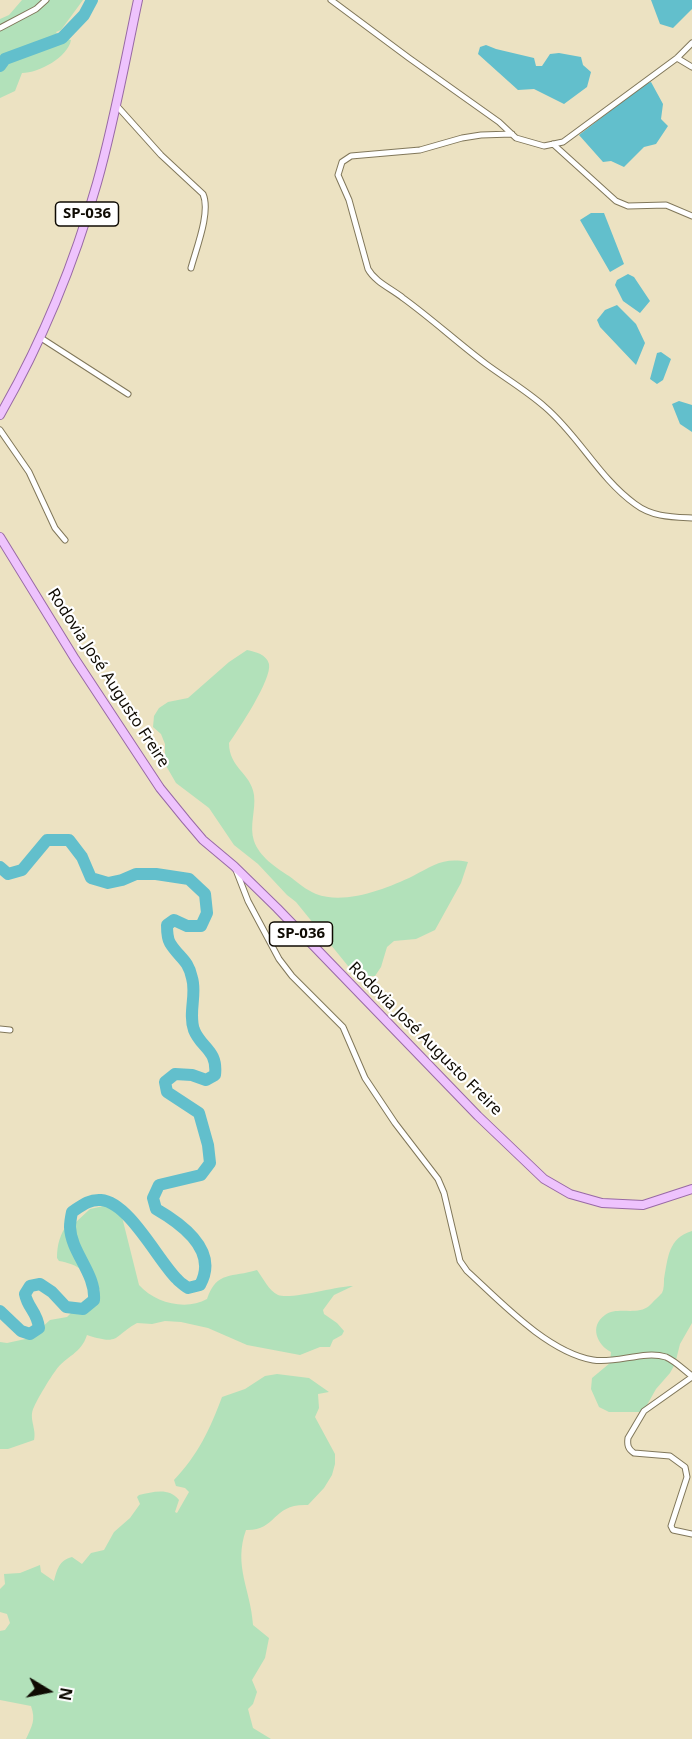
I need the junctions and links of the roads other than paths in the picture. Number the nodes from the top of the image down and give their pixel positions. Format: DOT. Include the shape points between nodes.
graph roads {
  1 [pos="46,0"];
  2 [pos="138,0"];
  3 [pos="331,0"];
  4 [pos="0,28"];
  5 [pos="692,43"];
  6 [pos="677,58"];
  7 [pos="692,67"];
  8 [pos="116,104"];
  9 [pos="512,134"];
  10 [pos="553,144"];
  11 [pos="692,216"];
  12 [pos="191,268"];
  13 [pos="41,338"];
  14 [pos="128,394"];
  15 [pos="0,415"];
  16 [pos="0,430"];
  17 [pos="692,518"];
  18 [pos="0,537"];
  19 [pos="65,540"];
  20 [pos="234,866"];
  21 [pos="0,1029"];
  22 [pos="10,1030"];
  23 [pos="692,1189"];
  24 [pos="692,1376"];
  25 [pos="692,1534"];
  1 -- 4 [label="street"];
  2 -- 8 [label="main road, SP-036"];
  3 -- 9 [label="street"];
  5 -- 6 [label="street"];
  6 -- 7 [label="street"];
  6 -- 10 [label="street" via="563,142"];
  8 -- 12 [label="street" via="161,155 203,194 205,214"];
  8 -- 13 [label="main road, SP-036" via="97,183"];
  9 -- 10 [label="street" via="527,142"];
  9 -- 17 [label="street" via="462,138 420,150 351,156 342,162 338,175 371,274 544,406 635,504 652,514"];
  10 -- 11 [label="street" via="623,205 666,204"];
  13 -- 14 [label="street"];
  13 -- 15 [label="main road, SP-036"];
  16 -- 19 [label="street" via="29,472 55,528"];
  18 -- 20 [label="main road, Rodovia José Augusto Freire / SP-036" via="160,788 203,840"];
  20 -- 23 [label="main road, Rodovia José Augusto Freire / SP-036" via="544,1179 570,1194 620,1205 643,1205"];
  20 -- 24 [label="street" via="279,959 343,1027 365,1078 438,1179 466,1271 521,1321 578,1356 609,1361 645,1356 667,1358"];
  21 -- 22 [label="street"];
  24 -- 25 [label="street" via="644,1411 627,1443 634,1453 670,1456 685,1467 687,1477 671,1526 673,1530"];
}
